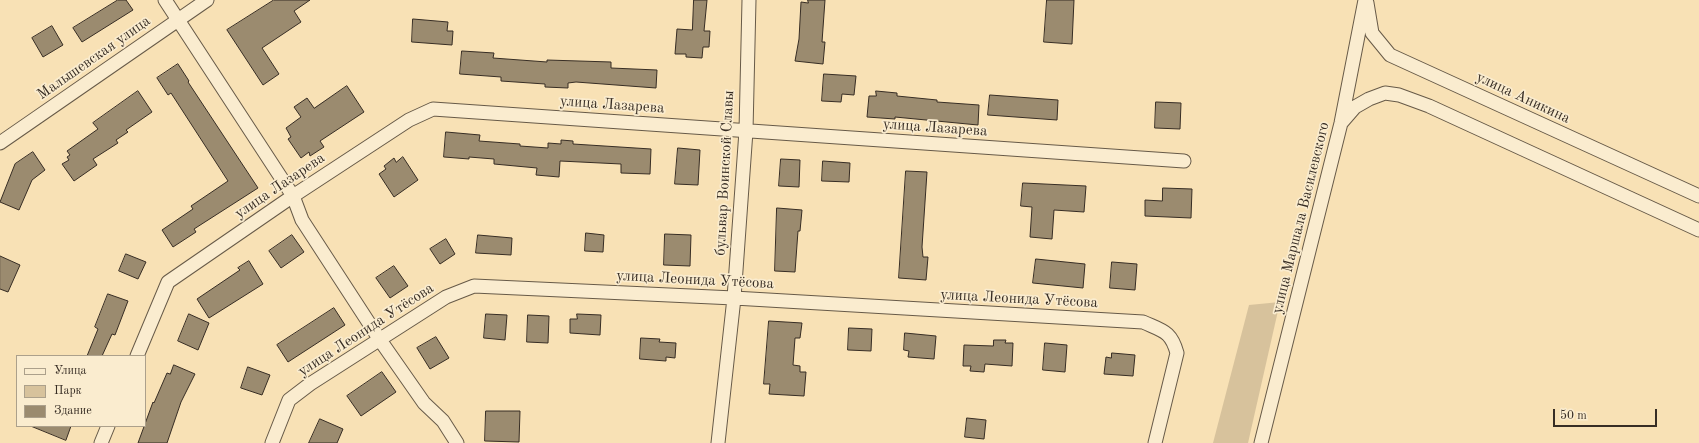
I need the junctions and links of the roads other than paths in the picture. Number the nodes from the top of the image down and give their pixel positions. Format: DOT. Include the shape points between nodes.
graph roads {
  1 [pos="165,0"];
  2 [pos="207,0"];
  3 [pos="749,0"];
  4 [pos="1366,0"];
  5 [pos="178,19"];
  6 [pos="1341,123"];
  7 [pos="746,131"];
  8 [pos="0,143"];
  9 [pos="1184,161"];
  10 [pos="293,196"];
  11 [pos="1699,196"];
  12 [pos="1699,230"];
  13 [pos="734,298"];
  14 [pos="380,340"];
  15 [pos="137,355"];
  16 [pos="108,427"];
  17 [pos="101,443"];
  18 [pos="272,443"];
  19 [pos="457,443"];
  20 [pos="718,443"];
  21 [pos="1155,443"];
  22 [pos="1261,443"];
  1 -- 5 [label="street"];
  2 -- 5 [label="street, Малышевская улица"];
  3 -- 7 [label="street, бульвар Воинской Славы"];
  4 -- 6 [label="street, улица Маршала Василевского"];
  4 -- 11 [label="street, улица Аникина" via="1372,33 1390,55"];
  5 -- 8 [label="street, Малышевская улица"];
  5 -- 10 [label="street"];
  6 -- 12 [label="street" via="1354,108 1369,99 1385,93 1399,95 1429,106"];
  6 -- 22 [label="street, улица Маршала Василевского"];
  7 -- 9 [label="street, улица Лазарева"];
  7 -- 10 [label="street, улица Лазарева" via="433,109 409,120"];
  7 -- 13 [label="street, бульвар Воинской Славы"];
  10 -- 14 [label="street" via="302,220"];
  10 -- 15 [label="street, улица Лазарева" via="168,282"];
  13 -- 14 [label="street, улица Леонида Утёсова" via="474,286 446,296"];
  13 -- 20 [label="street, бульвар Воинской Славы"];
  13 -- 21 [label="street, улица Леонида Утёсова" via="1143,322 1164,331 1174,340 1178,353"];
  14 -- 18 [label="street, улица Леонида Утёсова" via="289,400"];
  14 -- 19 [label="street" via="424,403 443,421"];
  16 -- 17 [label="street"];
}
